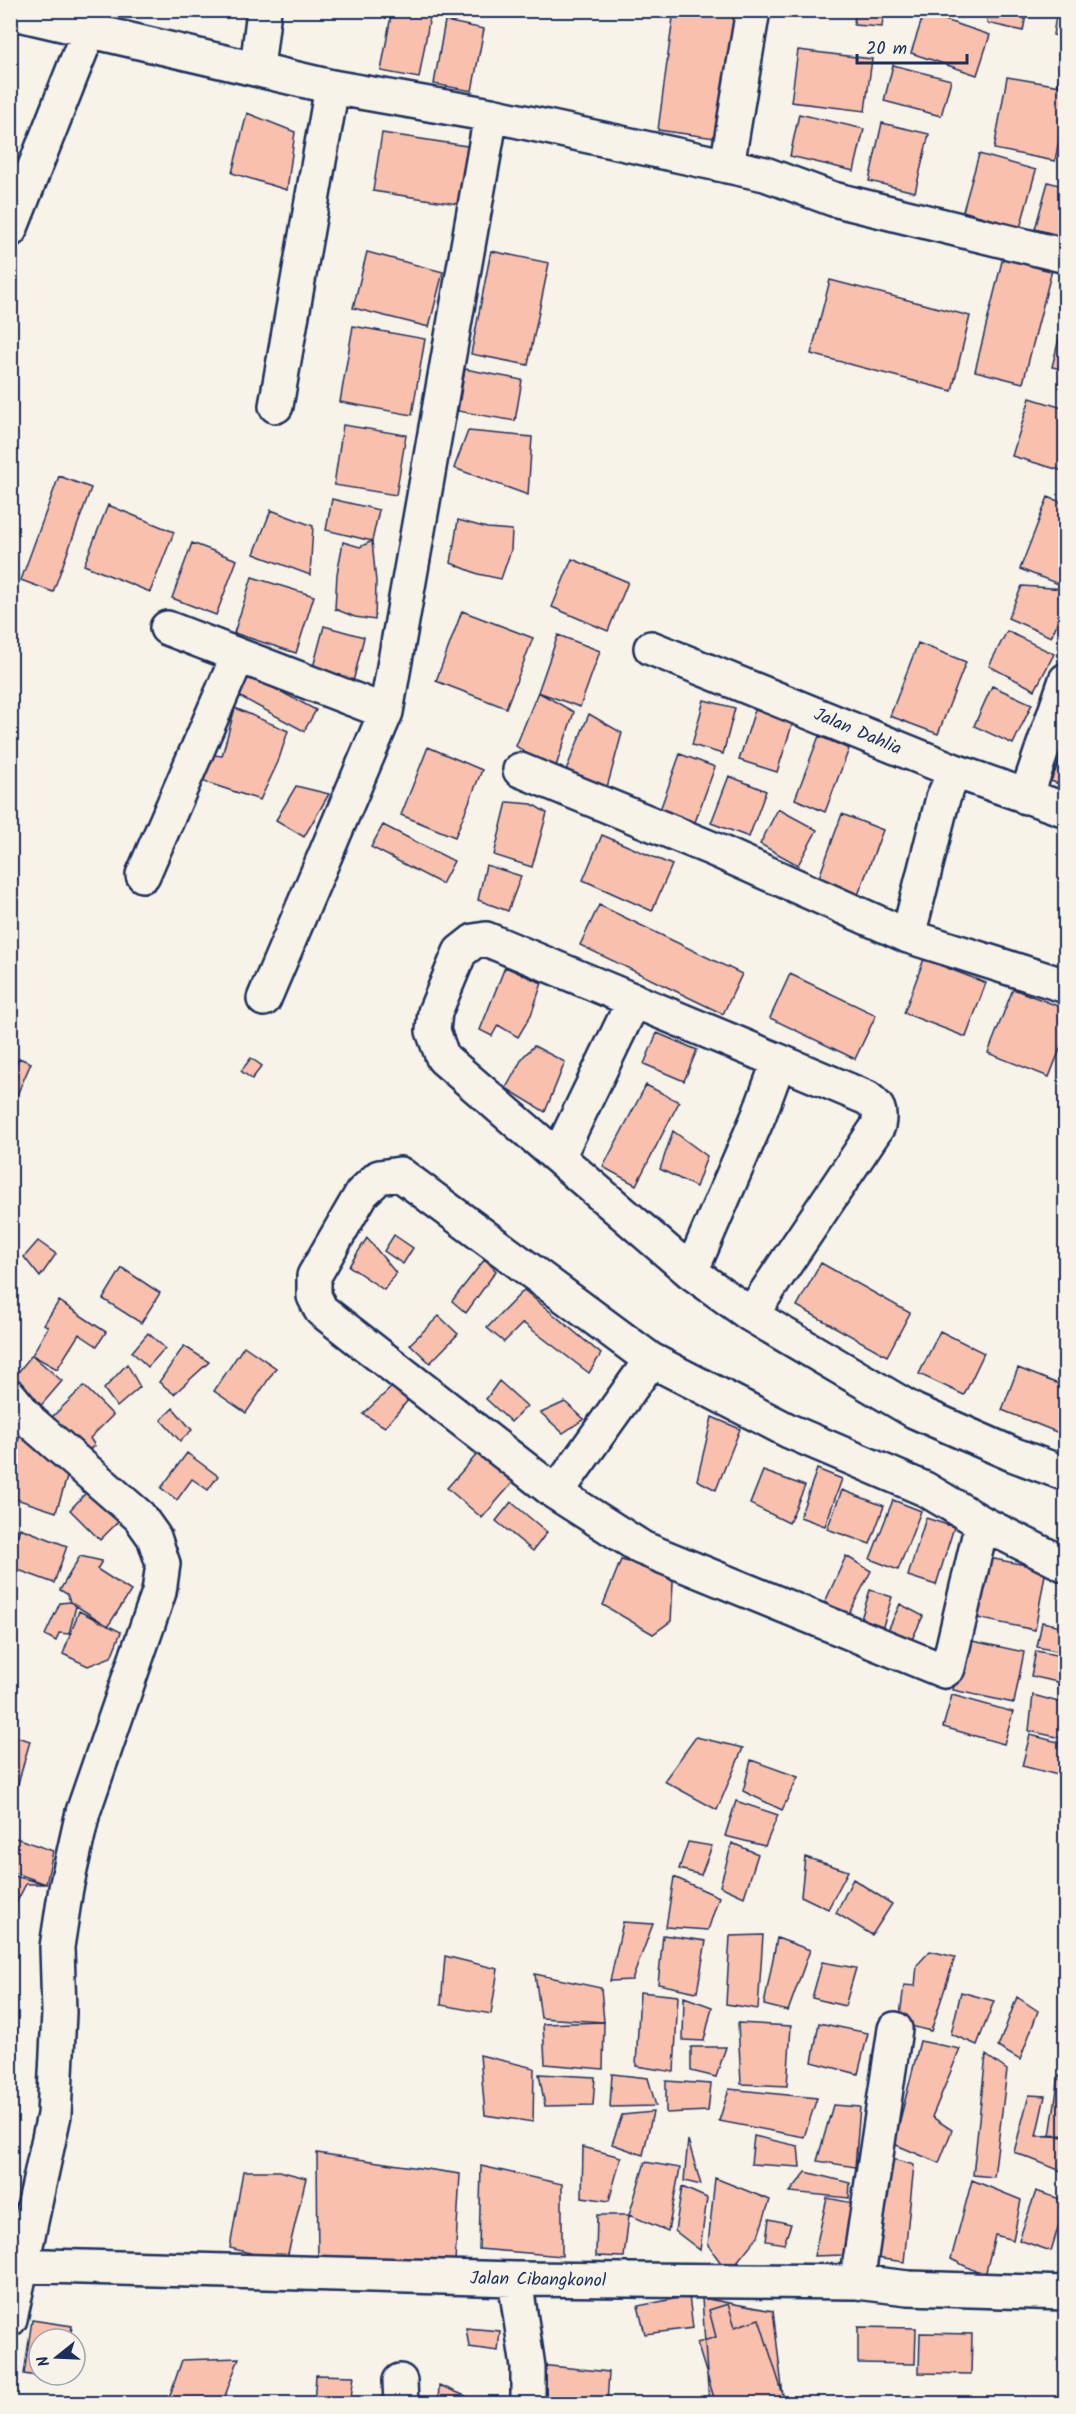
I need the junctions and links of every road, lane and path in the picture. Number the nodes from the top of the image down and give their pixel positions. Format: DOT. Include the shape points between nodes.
graph roads {
  1 [pos="264,10"];
  2 [pos="753,10"];
  3 [pos="10,12"];
  4 [pos="89,30"];
  5 [pos="257,68"];
  6 [pos="332,87"];
  7 [pos="491,115"];
  8 [pos="727,166"];
  9 [pos="10,230"];
  10 [pos="1065,256"];
  11 [pos="276,406"];
  12 [pos="167,628"];
  13 [pos="651,648"];
  14 [pos="238,656"];
  15 [pos="1065,680"];
  16 [pos="387,712"];
  17 [pos="520,770"];
  18 [pos="956,771"];
  19 [pos="1026,797"];
  20 [pos="1065,810"];
  21 [pos="143,875"];
  22 [pos="908,936"];
  23 [pos="1065,986"];
  24 [pos="264,999"];
  25 [pos="634,1000"];
  26 [pos="779,1061"];
  27 [pos="558,1157"];
  28 [pos="691,1272"];
  29 [pos="751,1315"];
  30 [pos="651,1360"];
  31 [pos="10,1396"];
  32 [pos="1065,1474"];
  33 [pos="556,1494"];
  34 [pos="981,1523"];
  35 [pos="1065,1565"];
  36 [pos="895,2029"];
  37 [pos="17,2264"];
  38 [pos="515,2279"];
  39 [pos="857,2282"];
  40 [pos="1065,2293"];
  41 [pos="10,2319"];
  42 [pos="528,2403"];
  1 -- 5 [label="street"];
  2 -- 8 [label="street"];
  3 -- 4 [label="street"];
  4 -- 5 [label="street"];
  4 -- 9 [label="street"];
  5 -- 6 [label="street"];
  6 -- 7 [label="street"];
  6 -- 11 [label="street"];
  7 -- 8 [label="street"];
  7 -- 16 [label="street"];
  8 -- 10 [label="street" via="765,174 833,199"];
  12 -- 14 [label="street"];
  13 -- 18 [label="street, Jalan Dahlia"];
  14 -- 16 [label="street"];
  14 -- 21 [label="street"];
  15 -- 19 [label="street"];
  16 -- 24 [label="street"];
  17 -- 22 [label="street" via="713,849"];
  18 -- 19 [label="street, Jalan Dahlia"];
  18 -- 22 [label="street" via="943,798"];
  19 -- 20 [label="street, Jalan Dahlia"];
  22 -- 23 [label="street"];
  25 -- 26 [label="street"];
  25 -- 27 [label="street"];
  25 -- 27 [label="street" via="486,939 474,941 460,952 435,1012 436,1044 443,1058"];
  26 -- 28 [label="street"];
  26 -- 29 [label="street" via="867,1098 881,1113 878,1126"];
  27 -- 28 [label="street"];
  28 -- 29 [label="street"];
  29 -- 32 [label="street" via="915,1411"];
  30 -- 33 [label="street"];
  30 -- 33 [label="street" via="399,1174 379,1177 362,1193 314,1276 314,1296 321,1310"];
  30 -- 34 [label="street" via="789,1431 925,1489"];
  31 -- 37 [label="street" via="31,1422 139,1516 154,1537 163,1564 159,1592 83,1812 66,1888 57,1947 59,2013 54,2115"];
  33 -- 34 [label="street" via="642,1548 944,1671 948,1668"];
  34 -- 35 [label="street"];
  36 -- 39 [label="street"];
  37 -- 38 [label="street, Jalan Cibangkonol"];
  37 -- 41 [label="street"];
  38 -- 39 [label="street, Jalan Cibangkonol"];
  38 -- 42 [label="street" via="528,2367"];
  39 -- 40 [label="street, Jalan Cibangkonol" via="908,2288"];
}
